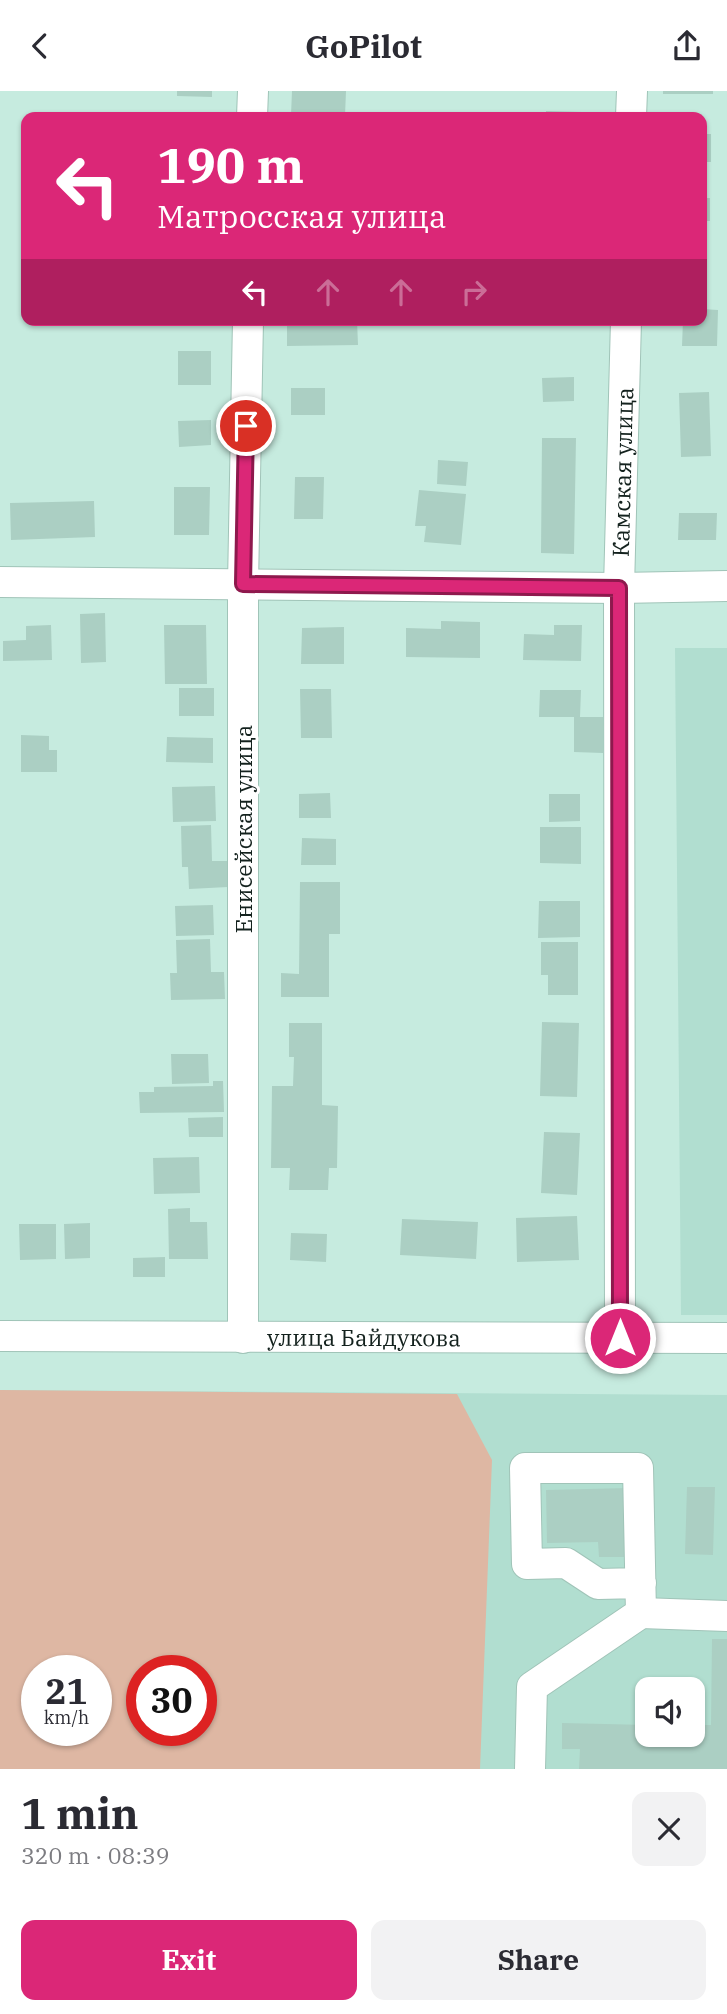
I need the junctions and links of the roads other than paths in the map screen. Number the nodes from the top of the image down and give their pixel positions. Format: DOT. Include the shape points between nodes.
graph roads {
  1 [pos="253,91"];
  2 [pos="632,91"];
  3 [pos="252,112"];
  4 [pos="631,112"];
  5 [pos="248,326"];
  6 [pos="626,326"];
  7 [pos="0,582"];
  8 [pos="243,584"];
  9 [pos="727,586"];
  10 [pos="619,588"];
  11 [pos="0,1336"];
  12 [pos="243,1338"];
  13 [pos="620,1338"];
  14 [pos="727,1338"];
  15 [pos="641,1598"];
  16 [pos="727,1616"];
  17 [pos="530,1769"];
  1 -- 3 [label="street"];
  2 -- 4 [label="street"];
  5 -- 8 [label="street, Енисейская улица"];
  6 -- 10 [label="street, Камская улица"];
  7 -- 8 [label="street"];
  8 -- 10 [label="street"];
  8 -- 12 [label="street, Енисейская улица"];
  9 -- 10 [label="street"];
  10 -- 13 [label="street, Камская улица"];
  11 -- 12 [label="street, улица Байдукова"];
  12 -- 13 [label="street, улица Байдукова"];
  13 -- 14 [label="street, улица Байдукова"];
  15 -- 15 [label="street" via="598,1584 566,1563 527,1564 525,1468 638,1468"];
  15 -- 16 [label="street"];
  15 -- 17 [label="street" via="532,1687"];
}
